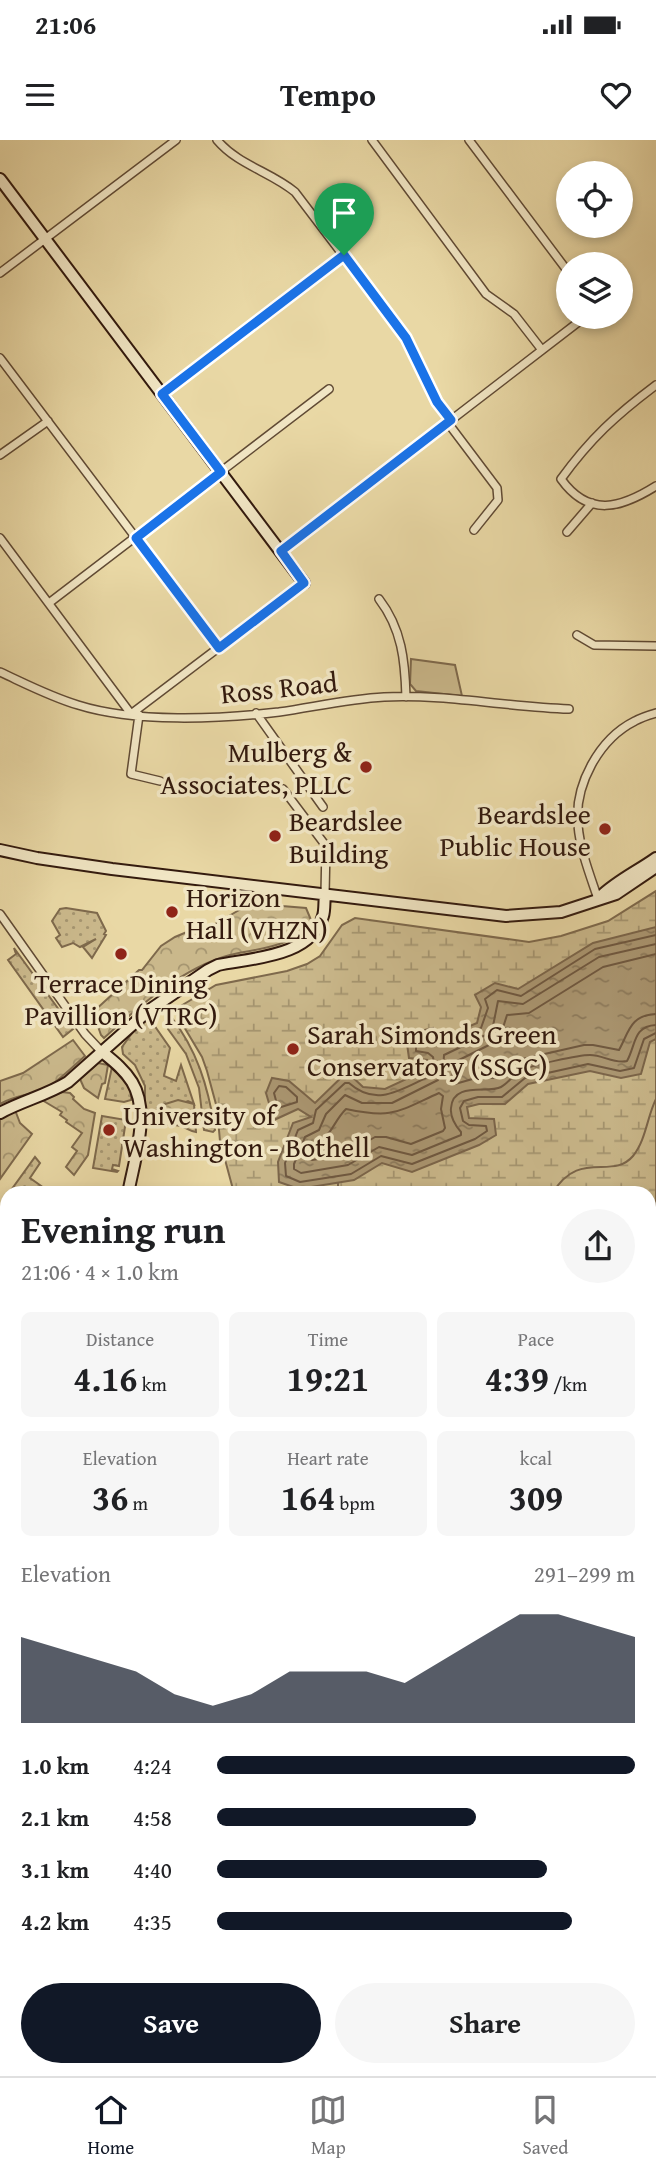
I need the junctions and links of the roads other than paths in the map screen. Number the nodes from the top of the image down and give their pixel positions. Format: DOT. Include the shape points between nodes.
graph roads {
  1 [pos="176,140"];
  2 [pos="217,140"];
  3 [pos="372,140"];
  4 [pos="469,140"];
  5 [pos="0,179"];
  6 [pos="45,239"];
  7 [pos="344,255"];
  8 [pos="556,256"];
  9 [pos="0,273"];
  10 [pos="569,329"];
  11 [pos="542,350"];
  12 [pos="0,358"];
  13 [pos="656,385"];
  14 [pos="328,389"];
  15 [pos="162,394"];
  16 [pos="451,420"];
  17 [pos="47,421"];
  18 [pos="0,455"];
  19 [pos="221,472"];
  20 [pos="656,486"];
  21 [pos="592,503"];
  22 [pos="474,530"];
  23 [pos="567,533"];
  24 [pos="0,538"];
  25 [pos="136,538"];
  26 [pos="281,551"];
  27 [pos="304,583"];
  28 [pos="379,599"];
  29 [pos="50,603"];
  30 [pos="577,635"];
  31 [pos="656,646"];
  32 [pos="219,648"];
  33 [pos="0,672"];
  34 [pos="406,697"];
  35 [pos="569,709"];
  36 [pos="256,713"];
  37 [pos="656,713"];
  38 [pos="135,714"];
  39 [pos="160,781"];
  40 [pos="283,789"];
  41 [pos="323,807"];
  42 [pos="0,850"];
  43 [pos="656,858"];
  44 [pos="656,867"];
  45 [pos="325,894"];
  46 [pos="598,899"];
  47 [pos="0,914"];
  48 [pos="101,1051"];
  49 [pos="0,1112"];
  50 [pos="129,1186"];
  1 -- 6 [label="street"];
  2 -- 7 [label="street" via="244,163 295,192"];
  3 -- 11 [label="street" via="486,293 514,314"];
  4 -- 8 [label="street"];
  5 -- 6 [label="street"];
  6 -- 9 [label="street"];
  6 -- 15 [label="street"];
  7 -- 15 [label="street"];
  7 -- 16 [label="street" via="406,338 437,402"];
  10 -- 11 [label="street"];
  11 -- 16 [label="street"];
  12 -- 17 [label="street"];
  13 -- 21 [label="street" via="601,429 561,480 567,489"];
  14 -- 19 [label="street"];
  15 -- 19 [label="street"];
  16 -- 22 [label="street" via="497,488 498,500"];
  16 -- 26 [label="street"];
  17 -- 18 [label="street"];
  17 -- 25 [label="street"];
  19 -- 25 [label="street"];
  19 -- 26 [label="street"];
  20 -- 21 [label="street" via="618,505"];
  21 -- 23 [label="street"];
  24 -- 29 [label="street"];
  25 -- 29 [label="street"];
  25 -- 32 [label="street"];
  26 -- 27 [label="street"];
  27 -- 32 [label="street"];
  28 -- 34 [label="street" via="394,620 405,660"];
  29 -- 38 [label="street"];
  30 -- 31 [label="street" via="594,645"];
  32 -- 38 [label="street"];
  33 -- 38 [label="street, Ross Road" via="79,705"];
  34 -- 35 [label="street, Ross Road"];
  34 -- 36 [label="street, Ross Road"];
  36 -- 38 [label="street, Ross Road"];
  36 -- 41 [label="street"];
  37 -- 46 [label="street" via="617,734 595,759 583,786 578,825"];
  38 -- 39 [label="street" via="131,774"];
  40 -- 45 [label="street" via="326,846"];
  42 -- 45 [label="street"];
  43 -- 46 [label="street"];
  44 -- 46 [label="street" via="616,894"];
  45 -- 46 [label="street" via="506,916 561,912"];
  45 -- 48 [label="street" via="323,916 307,940 295,948 208,970 148,1011"];
  47 -- 48 [label="street"];
  48 -- 49 [label="street" via="56,1089"];
  48 -- 50 [label="street" via="129,1078 138,1101 139,1129"];
}
